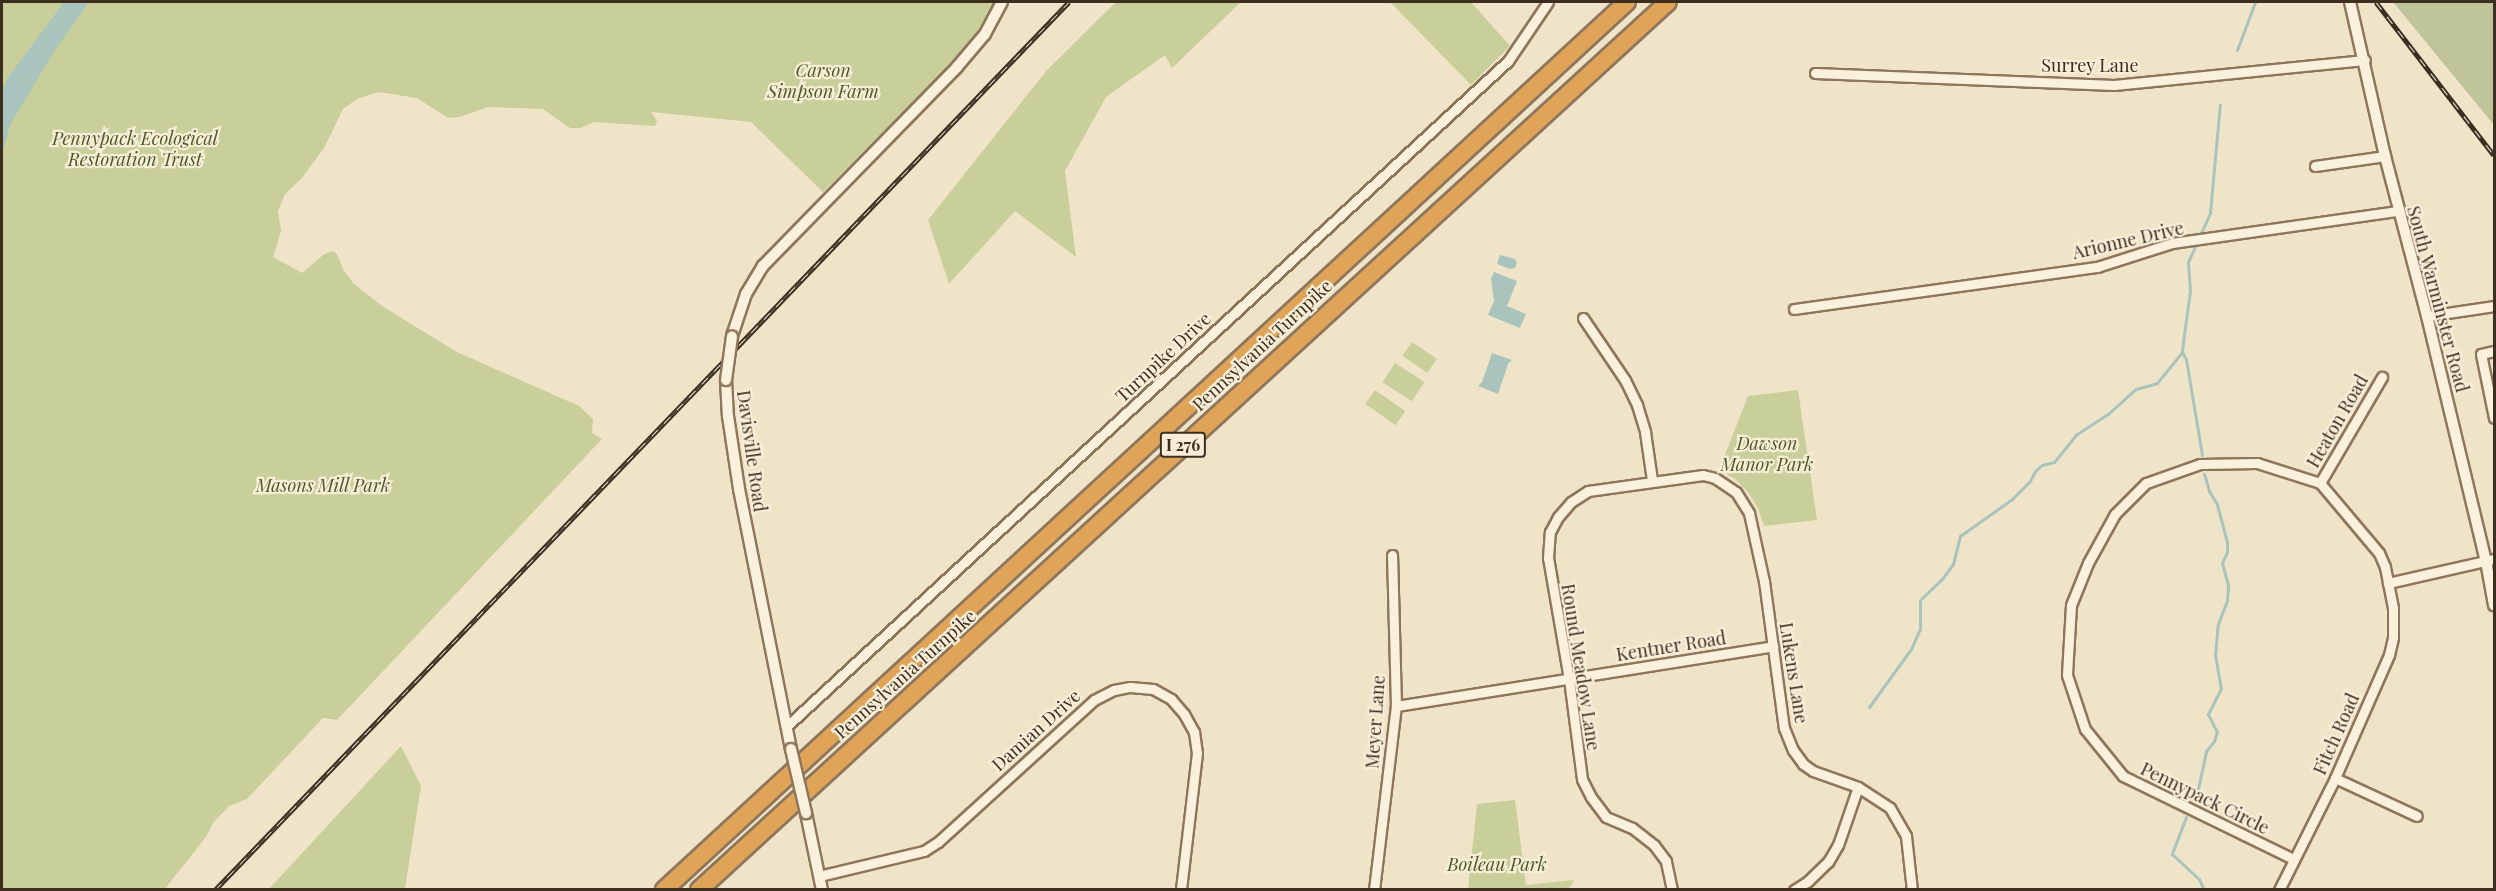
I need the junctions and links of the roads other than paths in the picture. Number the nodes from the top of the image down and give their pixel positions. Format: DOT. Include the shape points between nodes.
graph roads {
  1 [pos="1002,2"];
  2 [pos="1548,2"];
  3 [pos="1627,2"];
  4 [pos="1668,2"];
  5 [pos="2350,2"];
  6 [pos="2365,60"];
  7 [pos="1815,73"];
  8 [pos="2385,156"];
  9 [pos="2316,166"];
  10 [pos="2398,211"];
  11 [pos="2494,306"];
  12 [pos="1794,309"];
  13 [pos="2427,316"];
  14 [pos="1583,318"];
  15 [pos="2494,351"];
  16 [pos="2382,377"];
  17 [pos="2494,418"];
  18 [pos="1652,480"];
  19 [pos="2320,483"];
  20 [pos="1392,555"];
  21 [pos="2490,560"];
  22 [pos="2388,583"];
  23 [pos="2494,605"];
  24 [pos="1773,646"];
  25 [pos="1569,679"];
  26 [pos="1396,706"];
  27 [pos="787,726"];
  28 [pos="2335,778"];
  29 [pos="1858,788"];
  30 [pos="2417,816"];
  31 [pos="2293,859"];
  32 [pos="819,876"];
  33 [pos="664,890"];
  34 [pos="699,890"];
  35 [pos="822,890"];
  36 [pos="1181,890"];
  37 [pos="1374,890"];
  38 [pos="1672,890"];
  39 [pos="1794,890"];
  40 [pos="1912,890"];
  41 [pos="2279,890"];
  1 -- 27 [label="street, Davisville Road, bridge" via="985,34 957,67 763,266 746,294 732,336 726,380 728,416"];
  2 -- 27 [label="street, Turnpike Drive" via="1508,61"];
  3 -- 33 [label="highway, Pennsylvania Turnpike / I 276"];
  4 -- 34 [label="highway, Pennsylvania Turnpike / I 276"];
  5 -- 6 [label="street, South Warminster Road"];
  6 -- 7 [label="street, Surrey Lane" via="2114,85"];
  6 -- 8 [label="street, South Warminster Road"];
  8 -- 9 [label="street"];
  8 -- 10 [label="street, South Warminster Road"];
  10 -- 12 [label="street, Arionne Drive" via="2172,243 2097,267"];
  10 -- 13 [label="street, South Warminster Road"];
  11 -- 13 [label="street"];
  13 -- 21 [label="street, South Warminster Road"];
  14 -- 18 [label="street" via="1637,405"];
  15 -- 17 [label="street" via="2481,354"];
  16 -- 19 [label="street, Heaton Road"];
  18 -- 24 [label="street, Lukens Lane" via="1703,475 1736,492 1749,513"];
  18 -- 25 [label="street, Round Meadow Lane" via="1588,491 1571,502 1550,532 1548,558"];
  19 -- 22 [label="street" via="2379,553"];
  19 -- 31 [label="street, Pennypack Circle" via="2257,463 2200,464 2146,483 2115,514 2071,605 2067,675 2085,729 2123,776"];
  20 -- 26 [label="street, Meyer Lane"];
  21 -- 22 [label="street"];
  21 -- 23 [label="street, South Warminster Road"];
  22 -- 28 [label="street, Fitch Road" via="2393,608 2389,655"];
  24 -- 25 [label="street, Kentner Road"];
  24 -- 29 [label="street, Lukens Lane" via="1784,728 1793,750 1813,771"];
  25 -- 26 [label="street, Kentner Road"];
  25 -- 38 [label="street, Round Meadow Lane" via="1582,779 1606,817 1632,828 1654,845 1666,861"];
  26 -- 37 [label="street, Meyer Lane"];
  27 -- 32 [label="street, Davisville Road, bridge"];
  28 -- 30 [label="street"];
  28 -- 31 [label="street, Fitch Road"];
  29 -- 39 [label="street" via="1828,862"];
  29 -- 40 [label="street, Lukens Lane" via="1890,808 1900,823 1906,836"];
  31 -- 41 [label="street, Fitch Road"];
  32 -- 35 [label="street, Davisville Road"];
  32 -- 36 [label="street, Damian Drive" via="924,851 1094,700 1130,687 1153,690 1171,699 1194,732 1197,753"];
}
